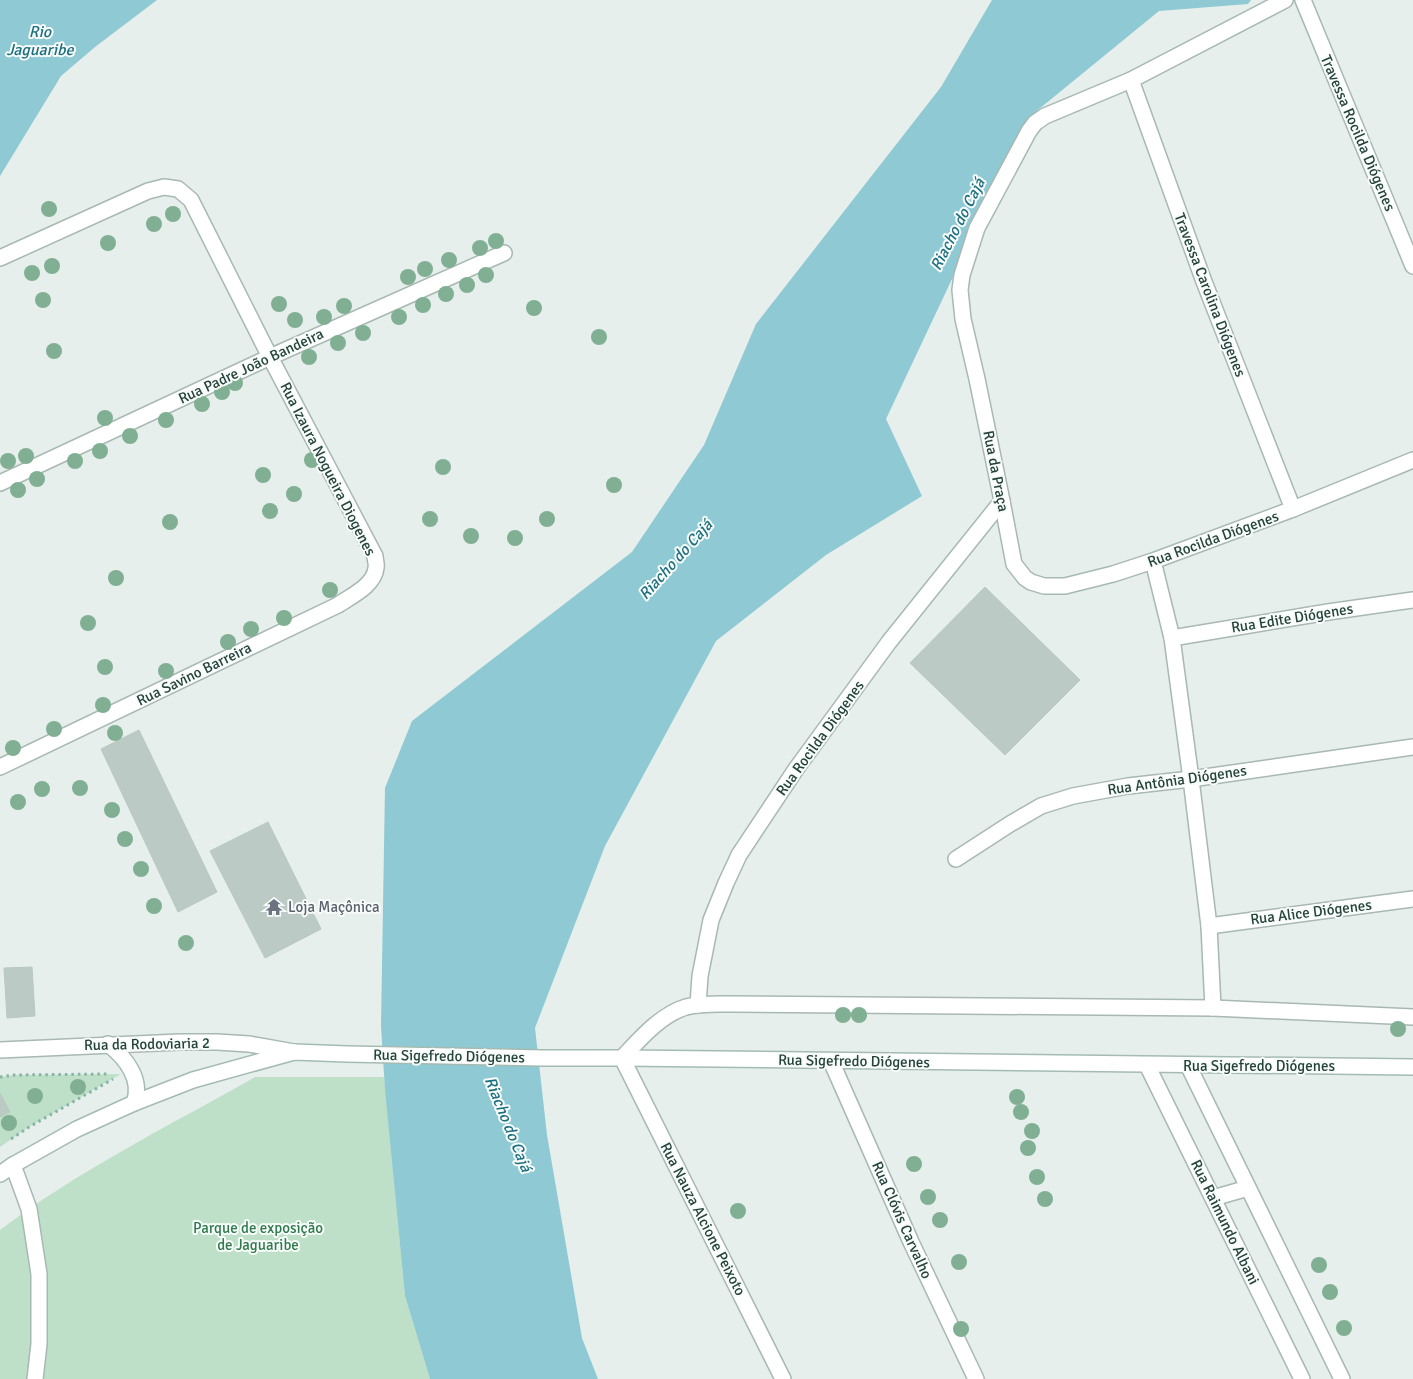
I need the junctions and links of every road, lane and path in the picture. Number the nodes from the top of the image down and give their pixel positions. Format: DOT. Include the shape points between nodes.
graph roads {
  1 [pos="1285,0"];
  2 [pos="1303,0"];
  3 [pos="1131,80"];
  4 [pos="504,253"];
  5 [pos="0,258"];
  6 [pos="1413,266"];
  7 [pos="270,357"];
  8 [pos="1413,460"];
  9 [pos="0,483"];
  10 [pos="1002,501"];
  11 [pos="1294,509"];
  12 [pos="1154,562"];
  13 [pos="1014,564"];
  14 [pos="377,567"];
  15 [pos="1413,600"];
  16 [pos="1172,638"];
  17 [pos="1413,747"];
  18 [pos="0,767"];
  19 [pos="1191,779"];
  20 [pos="956,859"];
  21 [pos="1413,899"];
  22 [pos="1209,926"];
  23 [pos="698,1005"];
  24 [pos="1213,1008"];
  25 [pos="1413,1017"];
  26 [pos="108,1044"];
  27 [pos="0,1050"];
  28 [pos="294,1052"];
  29 [pos="622,1058"];
  30 [pos="831,1061"];
  31 [pos="1148,1065"];
  32 [pos="1188,1065"];
  33 [pos="1413,1067"];
  34 [pos="111,1074"];
  35 [pos="121,1074"];
  36 [pos="0,1076"];
  37 [pos="134,1103"];
  38 [pos="7,1142"];
  39 [pos="13,1165"];
  40 [pos="0,1174"];
  41 [pos="1248,1188"];
  42 [pos="1213,1198"];
  43 [pos="35,1379"];
  44 [pos="783,1379"];
  45 [pos="976,1379"];
  46 [pos="1302,1379"];
  47 [pos="1342,1379"];
  1 -- 3 [label="street, Rua da Praça"];
  2 -- 6 [label="street, Travessa Rocilda Diógenes"];
  3 -- 10 [label="street, Rua da Praça" via="1035,123 978,228 964,266 960,290 963,319"];
  3 -- 11 [label="street, Travessa Carolina Diógenes" via="1203,279"];
  4 -- 7 [label="street, Rua Padre João Bandeira"];
  5 -- 7 [label="street, Rua Izaura Nogueira Diogenes" via="148,191 164,187 178,189 191,200"];
  7 -- 9 [label="street, Rua Padre João Bandeira"];
  7 -- 14 [label="street, Rua Izaura Nogueira Diogenes" via="375,556"];
  8 -- 11 [label="street, Rua Rocilda Diógenes"];
  10 -- 13 [label="street, Rua da Praça"];
  10 -- 23 [label="street, Rua Rocilda Diógenes" via="889,642 796,769 739,855 711,920"];
  11 -- 12 [label="street, Rua Rocilda Diógenes"];
  12 -- 13 [label="street, Rua Rocilda Diógenes" via="1065,586 1044,586 1032,582"];
  12 -- 16 [label="street"];
  14 -- 18 [label="street, Rua Savino Barreira" via="368,583 338,604"];
  15 -- 16 [label="street, Rua Edite Diógenes"];
  16 -- 19 [label="street"];
  17 -- 19 [label="street, Rua Antônia Diógenes"];
  19 -- 20 [label="street, Rua Antônia Diógenes" via="1082,794 1041,806"];
  19 -- 22 [label="street"];
  21 -- 22 [label="street, Rua Alice Diógenes"];
  22 -- 24 [label="street"];
  23 -- 24 [label="street"];
  23 -- 29 [label="street" via="685,1007 665,1017"];
  24 -- 25 [label="street"];
  26 -- 27 [label="street, Rua da Rodoviaria 2"];
  26 -- 28 [label="street, Rua da Rodoviaria 2" via="217,1042"];
  26 -- 37 [label="street" via="133,1073 137,1096"];
  28 -- 29 [label="street, Rua Sigefredo Diógenes"];
  28 -- 37 [label="street" via="193,1080"];
  29 -- 30 [label="street, Rua Sigefredo Diógenes"];
  29 -- 44 [label="street, Rua Nauza Alcione Peixoto"];
  30 -- 31 [label="street, Rua Sigefredo Diógenes"];
  30 -- 45 [label="street, Rua Clóvis Carvalho"];
  31 -- 32 [label="street, Rua Sigefredo Diógenes"];
  31 -- 42 [label="street, Rua Raimundo Albani"];
  32 -- 33 [label="street, Rua Sigefredo Diógenes"];
  32 -- 41 [label="street"];
  34 -- 36 [label="path"];
  35 -- 38 [label="path"];
  37 -- 39 [label="street" via="77,1129"];
  39 -- 40 [label="street"];
  39 -- 43 [label="street" via="29,1209 39,1274 39,1344"];
  41 -- 42 [label="street"];
  41 -- 47 [label="street"];
  42 -- 46 [label="street, Rua Raimundo Albani"];
}
